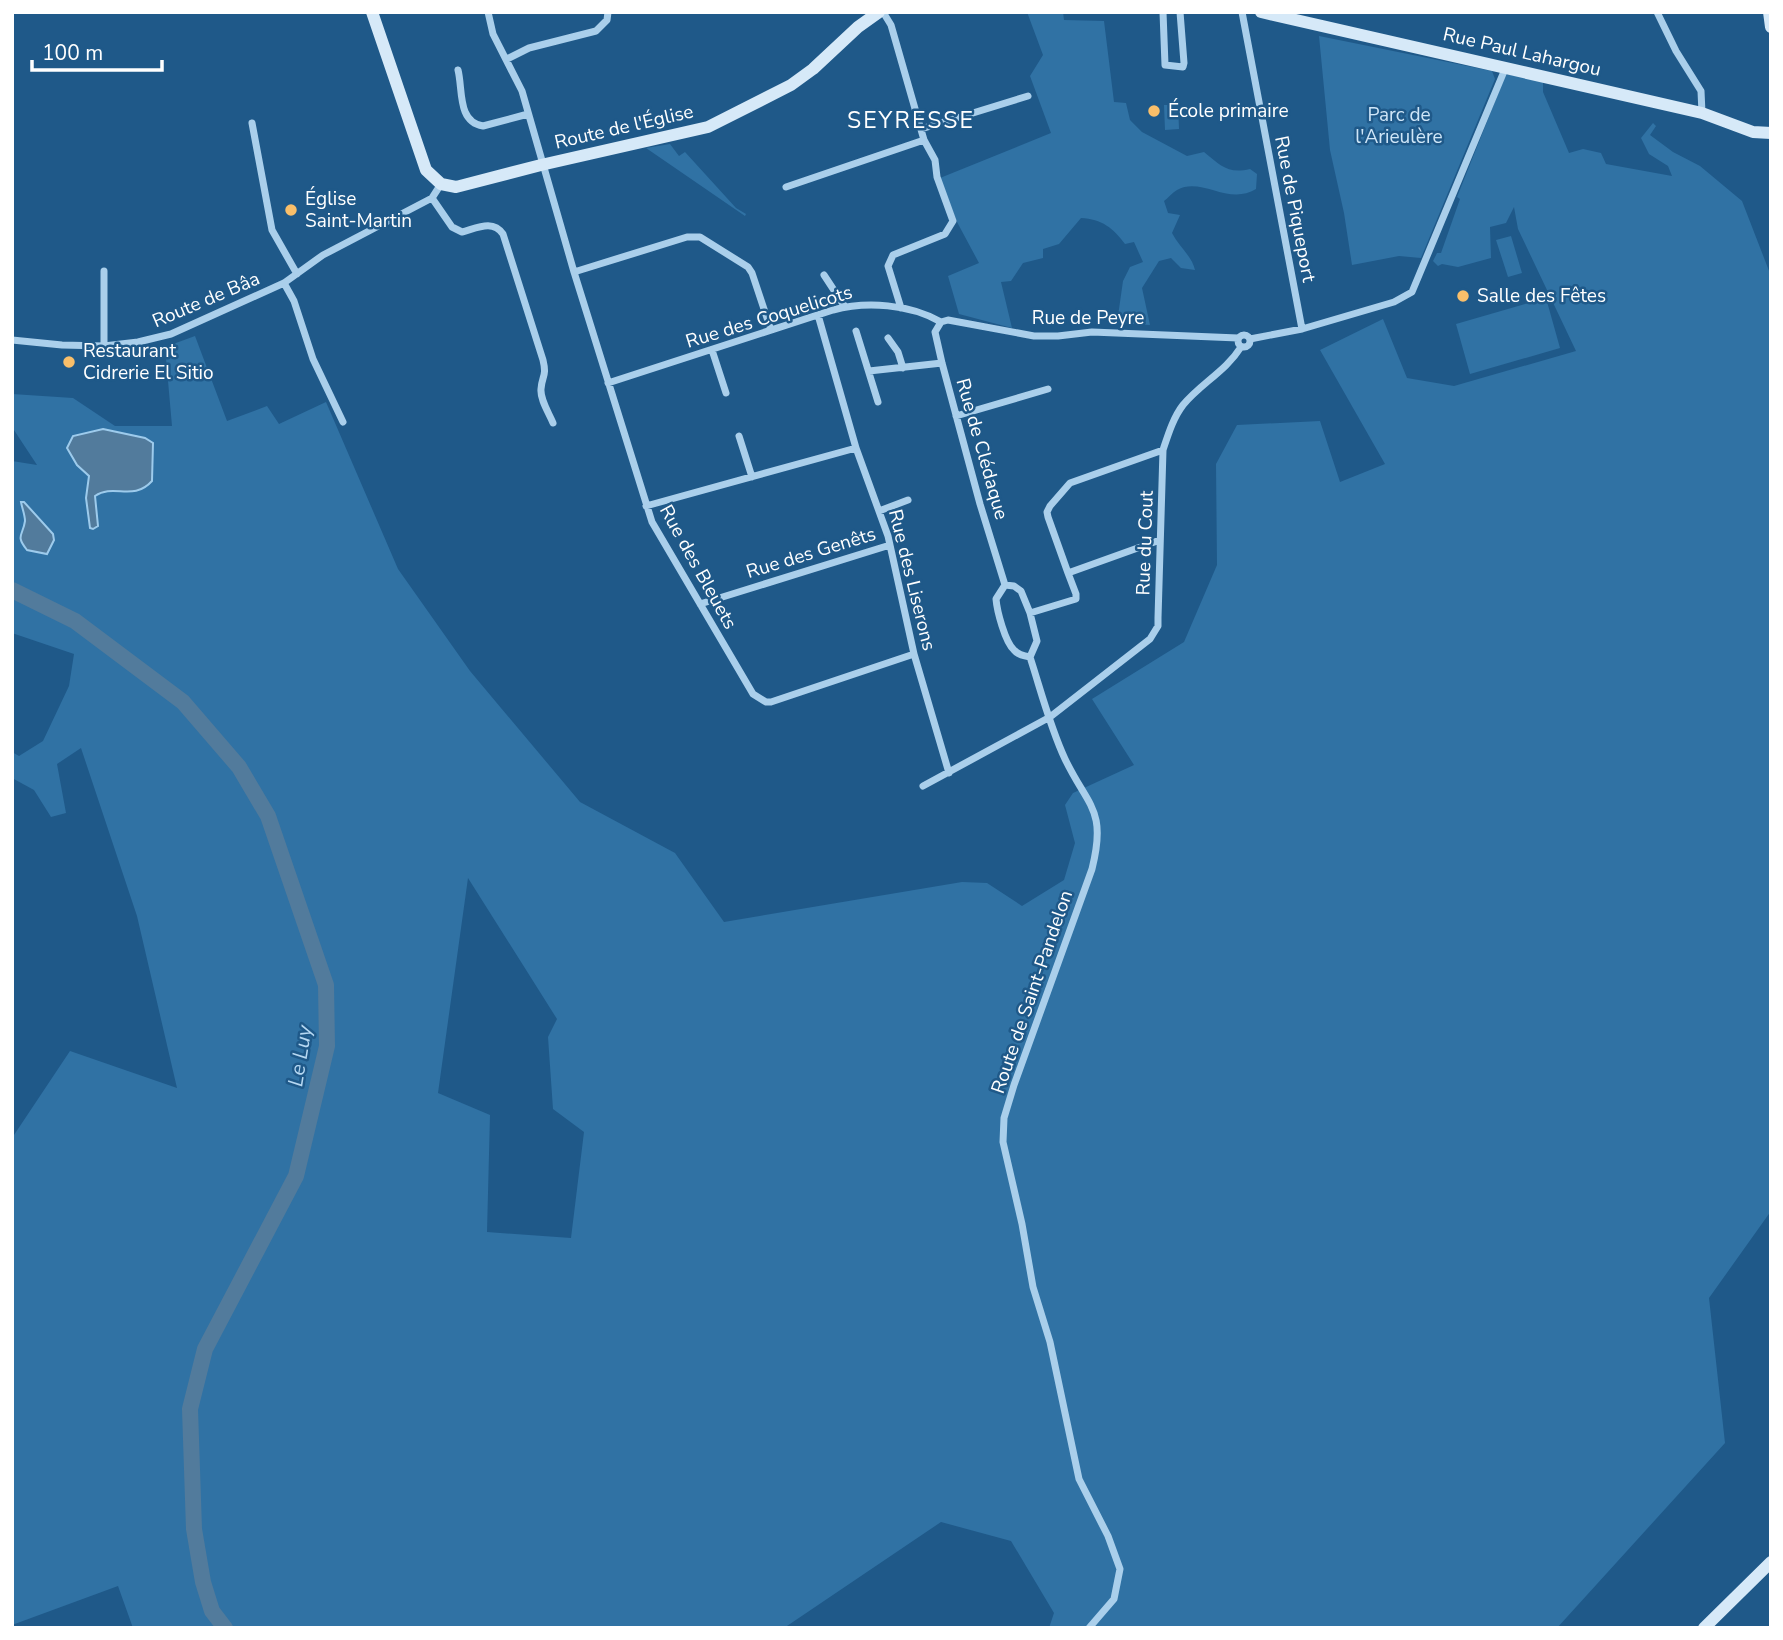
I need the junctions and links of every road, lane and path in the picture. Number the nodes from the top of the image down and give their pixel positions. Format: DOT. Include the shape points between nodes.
graph roads {
  1 [pos="372,12"];
  2 [pos="488,12"];
  3 [pos="608,12"];
  4 [pos="881,12"];
  5 [pos="1163,12"];
  6 [pos="1180,12"];
  7 [pos="1242,12"];
  8 [pos="1261,12"];
  9 [pos="1657,12"];
  10 [pos="1769,12"];
  11 [pos="1771,27"];
  12 [pos="507,59"];
  13 [pos="1505,69"];
  14 [pos="458,70"];
  15 [pos="1028,96"];
  16 [pos="1698,112"];
  17 [pos="528,114"];
  18 [pos="252,123"];
  19 [pos="921,129"];
  20 [pos="1771,133"];
  21 [pos="924,141"];
  22 [pos="541,165"];
  23 [pos="442,180"];
  24 [pos="786,187"];
  25 [pos="432,198"];
  26 [pos="104,271"];
  27 [pos="574,272"];
  28 [pos="297,274"];
  29 [pos="824,275"];
  30 [pos="285,283"];
  31 [pos="845,307"];
  32 [pos="901,308"];
  33 [pos="818,315"];
  34 [pos="941,322"];
  35 [pos="1303,329"];
  36 [pos="771,330"];
  37 [pos="856,331"];
  38 [pos="888,338"];
  39 [pos="1238,338"];
  40 [pos="12,340"];
  41 [pos="1250,340"];
  42 [pos="104,346"];
  43 [pos="1241,347"];
  44 [pos="712,350"];
  45 [pos="942,363"];
  46 [pos="903,368"];
  47 [pos="869,371"];
  48 [pos="608,383"];
  49 [pos="1048,389"];
  50 [pos="726,393"];
  51 [pos="878,402"];
  52 [pos="956,416"];
  53 [pos="343,422"];
  54 [pos="553,423"];
  55 [pos="739,436"];
  56 [pos="856,448"];
  57 [pos="1163,450"];
  58 [pos="752,477"];
  59 [pos="908,500"];
  60 [pos="646,506"];
  61 [pos="879,511"];
  62 [pos="1160,540"];
  63 [pos="890,545"];
  64 [pos="1068,573"];
  65 [pos="1005,585"];
  66 [pos="700,604"];
  67 [pos="1030,613"];
  68 [pos="914,654"];
  69 [pos="1030,657"];
  70 [pos="1050,717"];
  71 [pos="949,773"];
  72 [pos="923,786"];
  73 [pos="1771,1562"];
  74 [pos="1089,1628"];
  75 [pos="1704,1628"];
  1 -- 23 [label="street" via="421,156"];
  2 -- 12 [label="street, Rue des Bleuets" via="493,34"];
  3 -- 12 [label="street" via="596,31 529,48"];
  4 -- 19 [label="street" via="891,25"];
  4 -- 22 [label="street, Route de l'Église" via="791,85 716,123 677,136"];
  5 -- 6 [label="street" via="1165,65 1183,67"];
  7 -- 35 [label="street, Rue de Piqueport"];
  8 -- 13 [label="street, Rue Paul Lahargou"];
  9 -- 16 [label="street" via="1701,91"];
  10 -- 11 [label="street"];
  12 -- 17 [label="street, Rue des Bleuets"];
  13 -- 16 [label="street, Rue Paul Lahargou"];
  13 -- 35 [label="street, Rue de Peyre" via="1412,292 1394,302"];
  14 -- 17 [label="street" via="465,111 476,125"];
  15 -- 19 [label="street"];
  16 -- 20 [label="street, Rue Paul Lahargou" via="1753,132"];
  17 -- 22 [label="street, Rue des Bleuets"];
  18 -- 28 [label="street" via="272,230"];
  19 -- 21 [label="street"];
  21 -- 24 [label="street"];
  21 -- 32 [label="street" via="935,160 953,221 945,234 893,255 888,267"];
  22 -- 23 [label="street, Route de l'Église" via="468,183"];
  22 -- 27 [label="street, Rue des Bleuets"];
  23 -- 25 [label="street"];
  25 -- 28 [label="street" via="323,255"];
  25 -- 54 [label="street" via="452,227 462,232 492,225 503,234 543,360 546,373 541,395"];
  26 -- 42 [label="street"];
  27 -- 36 [label="street" via="699,237 752,272"];
  27 -- 48 [label="street, Rue des Bleuets"];
  28 -- 30 [label="street"];
  29 -- 31 [label="street"];
  30 -- 42 [label="street, Route de Bâa" via="171,334"];
  30 -- 53 [label="street"];
  31 -- 32 [label="street, Rue des Coquelicots"];
  31 -- 33 [label="street, Rue des Coquelicots"];
  32 -- 34 [label="street, Rue des Coquelicots"];
  33 -- 36 [label="street, Rue des Coquelicots"];
  33 -- 56 [label="street, Rue des Liserons"];
  34 -- 39 [label="street, Rue de Peyre" via="1034,336 1091,332"];
  34 -- 45 [label="street, Rue de Clédaque" via="935,332"];
  35 -- 41 [label="street, Rue de Peyre"];
  36 -- 44 [label="street, Rue des Coquelicots"];
  37 -- 47 [label="street"];
  38 -- 46 [label="street"];
  39 -- 41 [label="street, Rue de Peyre" via="1243,335"];
  39 -- 43 [label="street"];
  40 -- 42 [label="street, Route de Bâa"];
  41 -- 43 [label="street, Rue de Peyre" via="1248,346"];
  43 -- 57 [label="street, Rue du Cout" via="1181,408"];
  44 -- 48 [label="street, Rue des Coquelicots"];
  44 -- 50 [label="street"];
  45 -- 46 [label="street"];
  45 -- 52 [label="street, Rue de Clédaque"];
  46 -- 47 [label="street"];
  47 -- 51 [label="street"];
  48 -- 60 [label="street, Rue des Bleuets"];
  49 -- 52 [label="street"];
  52 -- 65 [label="street, Rue de Clédaque"];
  55 -- 58 [label="street"];
  56 -- 58 [label="street"];
  56 -- 61 [label="street, Rue des Liserons"];
  57 -- 62 [label="street, Rue du Cout"];
  57 -- 64 [label="street" via="1070,483 1050,506 1048,517"];
  58 -- 60 [label="street"];
  59 -- 61 [label="street"];
  60 -- 66 [label="street, Rue des Bleuets"];
  61 -- 63 [label="street, Rue des Liserons"];
  62 -- 64 [label="street"];
  62 -- 70 [label="street, Rue du Cout" via="1155,634"];
  63 -- 66 [label="street, Rue des Genêts"];
  63 -- 68 [label="street, Rue des Liserons"];
  64 -- 67 [label="street" via="1076,598"];
  65 -- 67 [label="street, Rue de Clédaque" via="1021,591"];
  65 -- 69 [label="street, Rue de Clédaque" via="998,593 997,607 1011,647"];
  66 -- 68 [label="street, Rue des Bleuets" via="753,694 766,702"];
  67 -- 69 [label="street, Rue de Clédaque" via="1037,641"];
  68 -- 71 [label="street, Rue des Liserons"];
  69 -- 70 [label="street, Rue de Clédaque"];
  70 -- 71 [label="street, Rue du Cout"];
  70 -- 74 [label="street, Route de Saint-Pandelon" via="1065,758 1094,810 1098,838 1092,869 1003,1126 1003,1142 1079,1479 1120,1569 1114,1599"];
  71 -- 72 [label="street, Rue du Cout"];
  73 -- 75 [label="street"];
}
